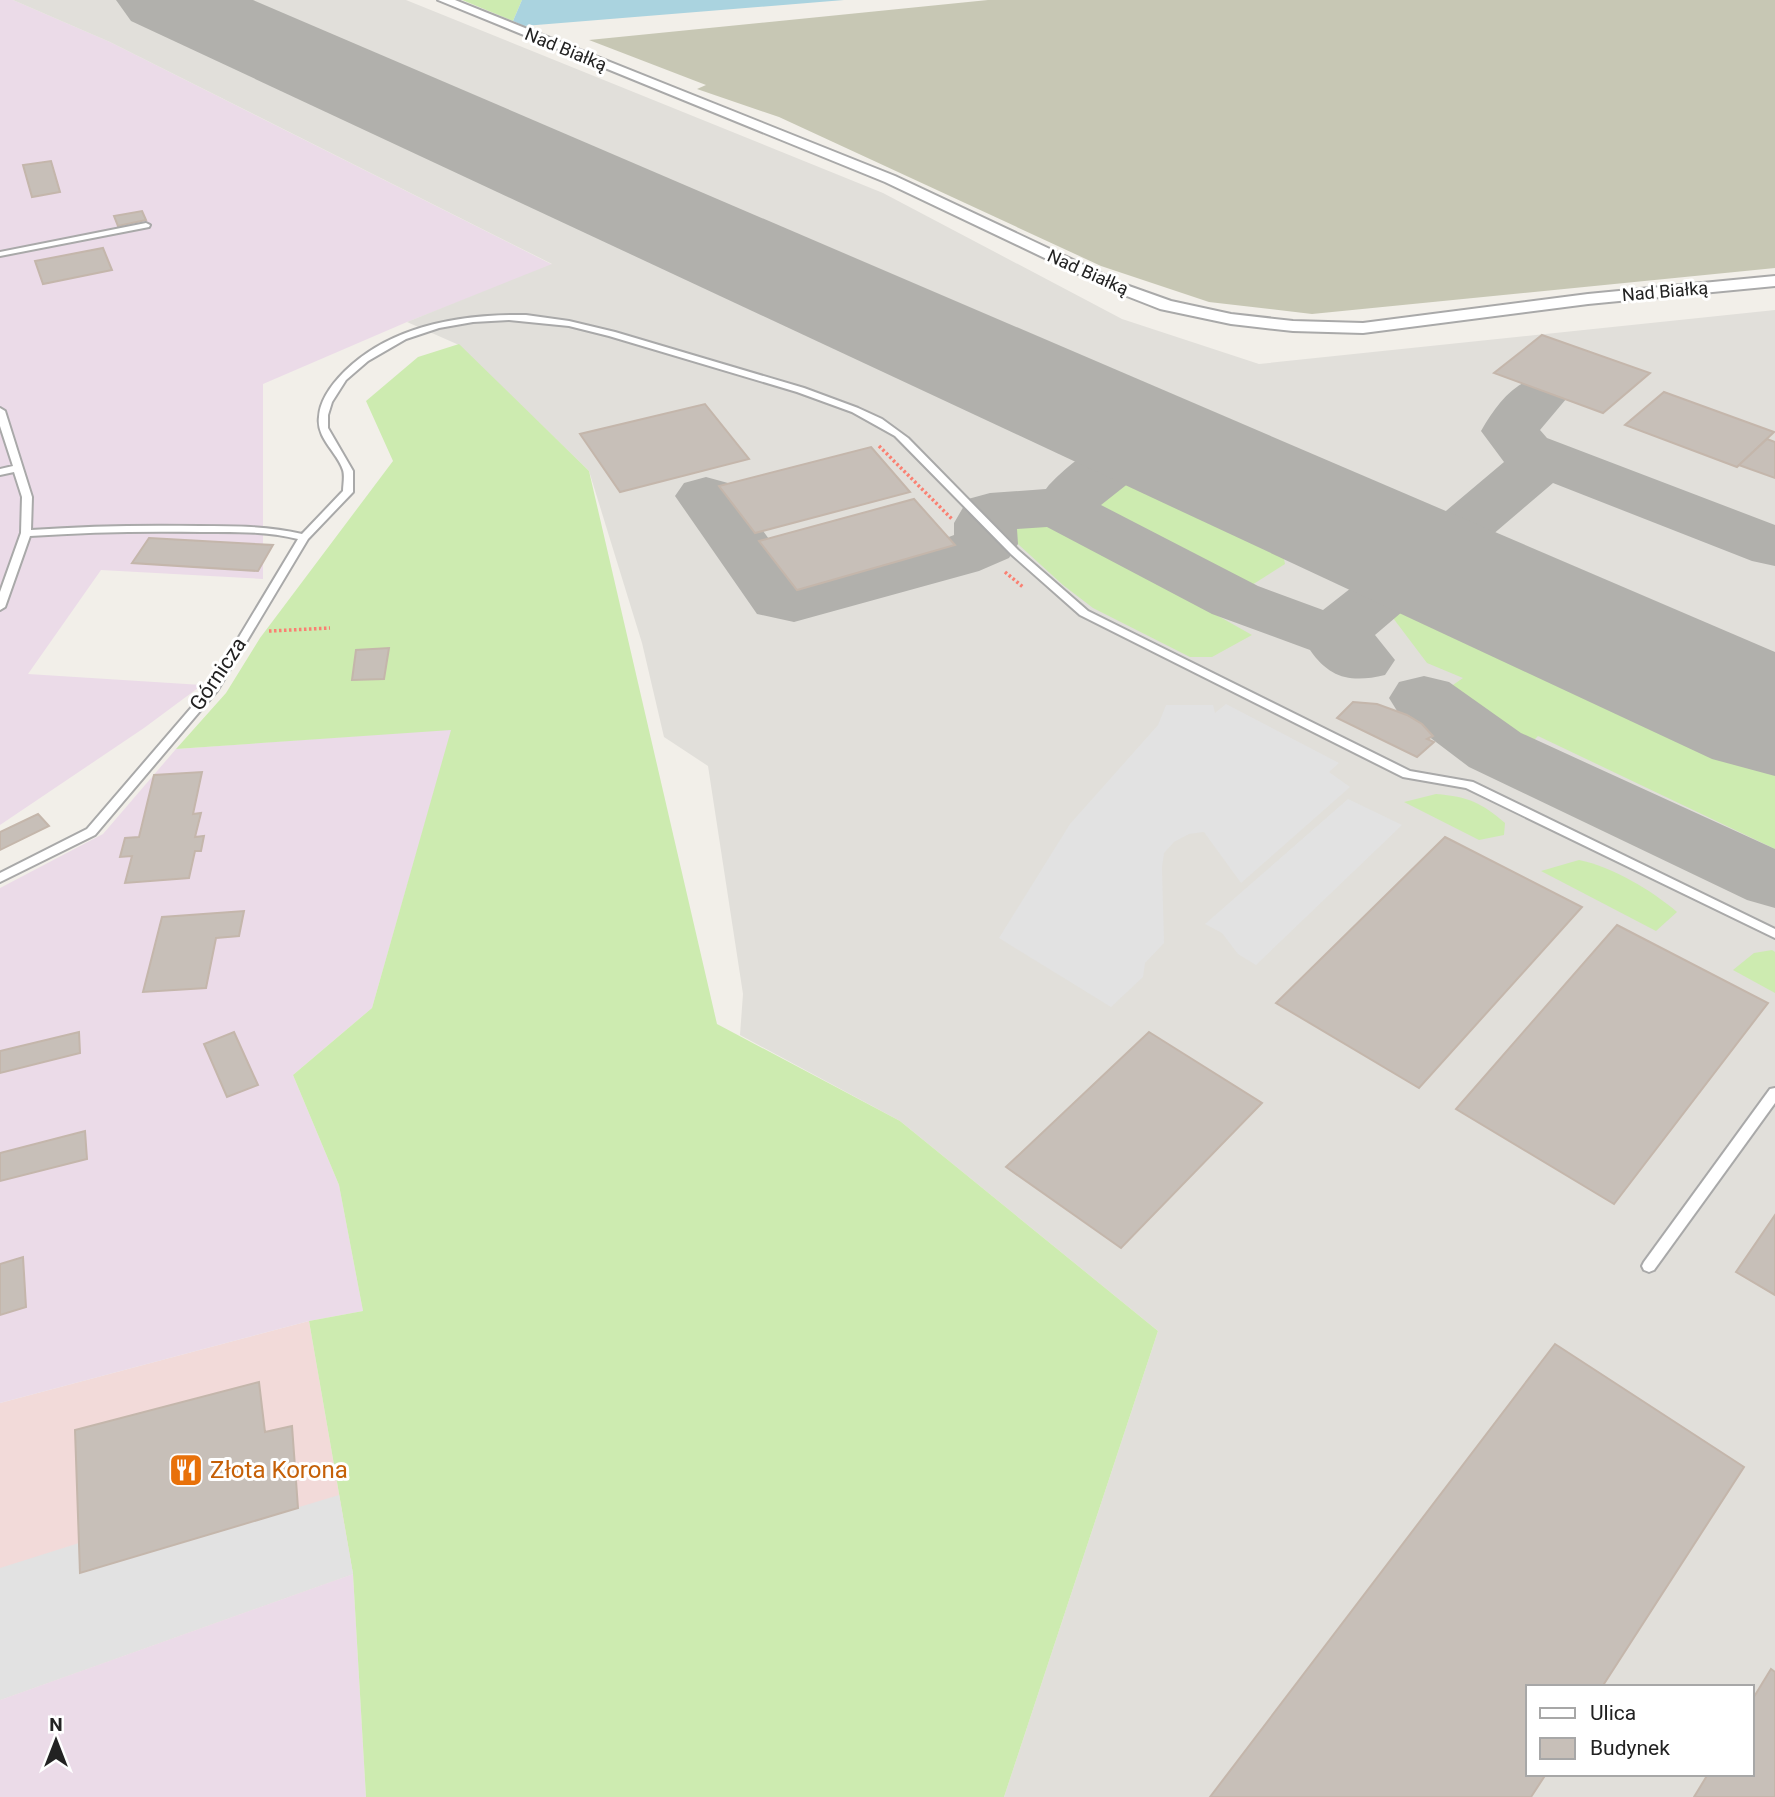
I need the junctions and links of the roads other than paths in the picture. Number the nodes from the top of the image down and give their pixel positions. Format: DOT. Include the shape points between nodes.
graph roads {
  1 [pos="444,0"];
  2 [pos="146,225"];
  3 [pos="0,254"];
  4 [pos="1775,281"];
  5 [pos="0,411"];
  6 [pos="18,468"];
  7 [pos="0,472"];
  8 [pos="26,533"];
  9 [pos="304,537"];
  10 [pos="0,607"];
  11 [pos="0,878"];
  12 [pos="1775,934"];
  13 [pos="1775,1093"];
  14 [pos="1649,1266"];
  1 -- 4 [label="street, Nad Białką" via="890,179 1120,288 1231,318 1363,328"];
  2 -- 3 [label="lane"];
  5 -- 6 [label="lane"];
  6 -- 7 [label="lane"];
  6 -- 8 [label="lane" via="27,497"];
  8 -- 9 [label="lane" via="153,528 282,531"];
  8 -- 10 [label="lane"];
  9 -- 11 [label="lane, Górnicza" via="212,689 91,832"];
  9 -- 12 [label="lane, Górnicza" via="344,498 350,485 348,471 322,421 338,386 376,351 435,327 504,317 565,323 860,412 897,434 1040,578 1084,613 1407,774 1469,785"];
  13 -- 14 [label="lane"];
}
